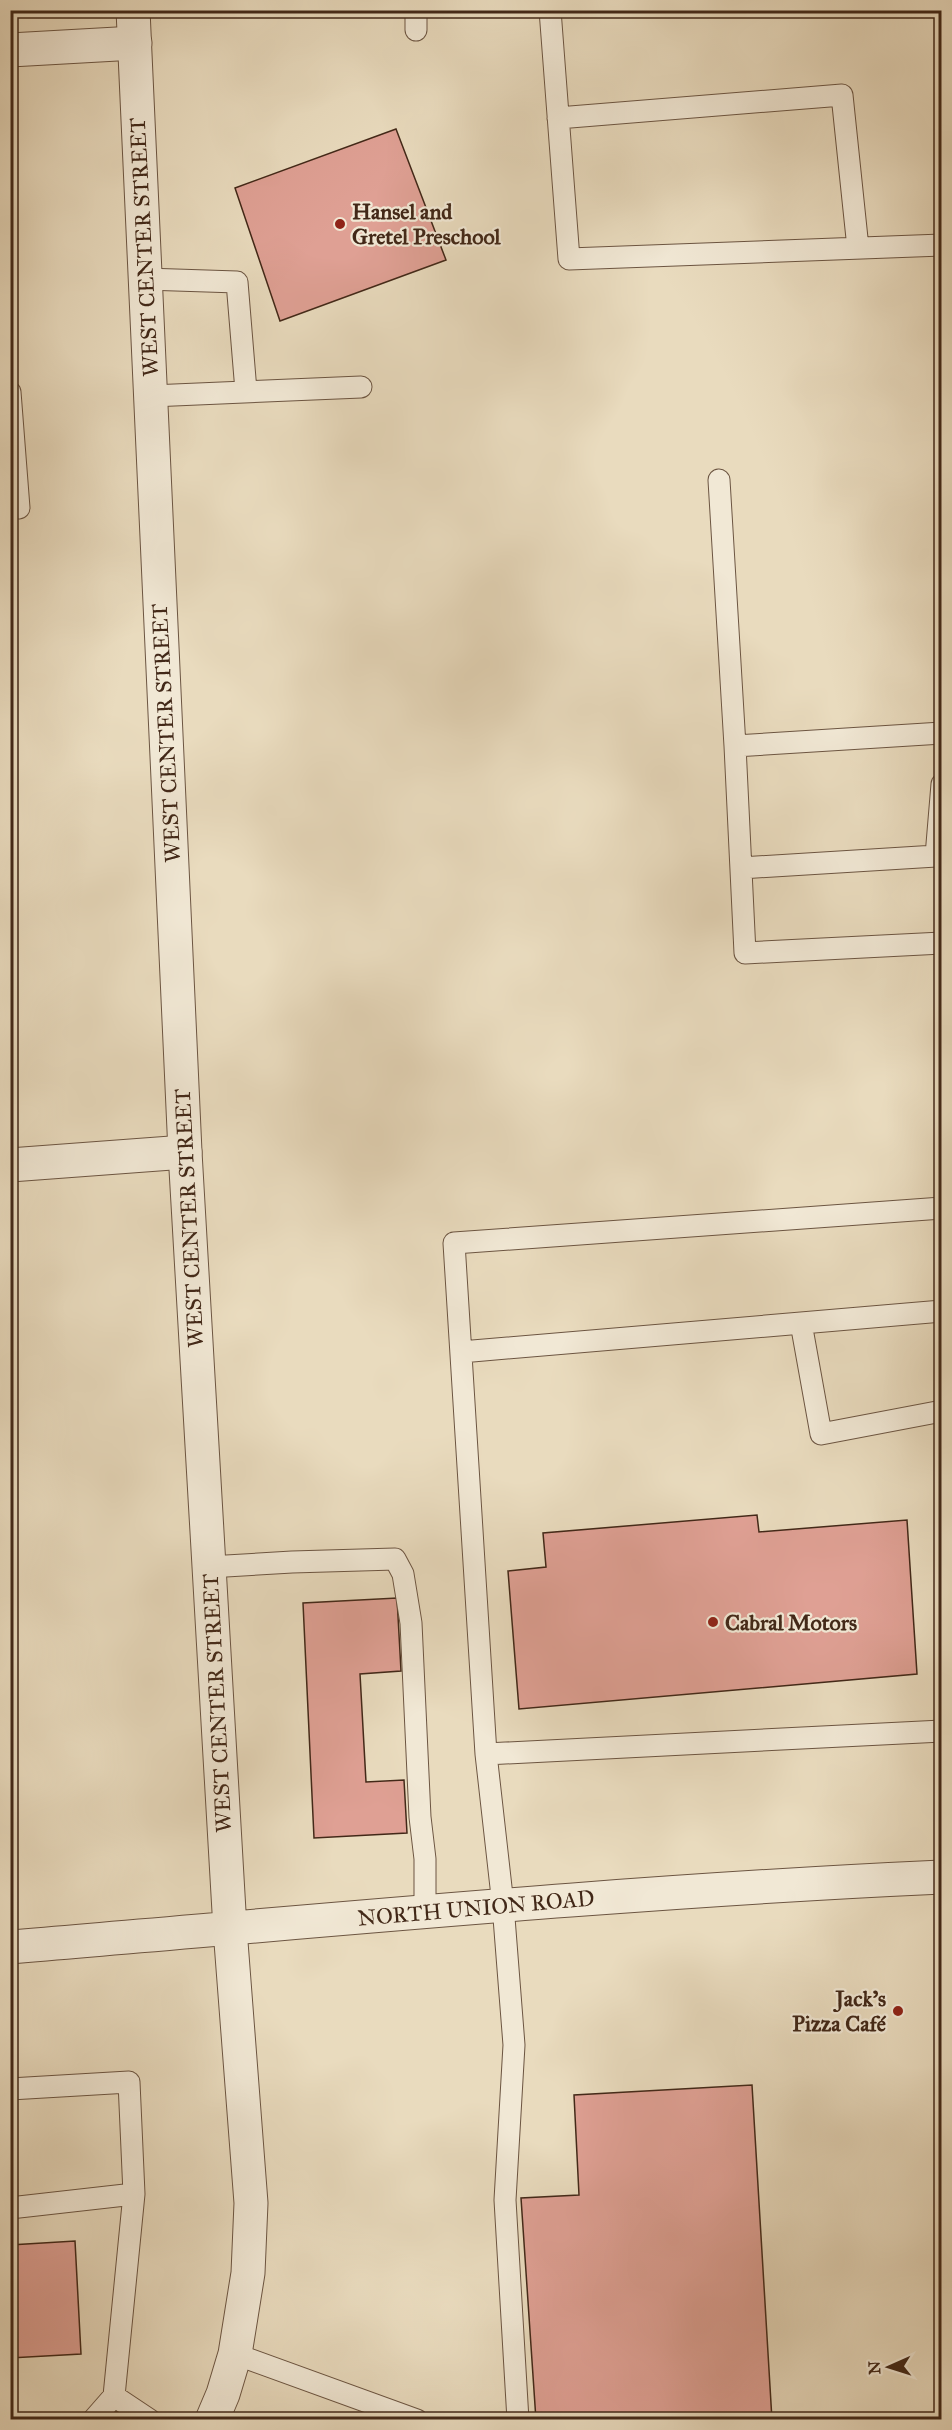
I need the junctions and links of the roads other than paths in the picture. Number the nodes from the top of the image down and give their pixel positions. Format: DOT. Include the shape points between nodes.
graph roads {
  1 [pos="133,10"];
  2 [pos="550,10"];
  3 [pos="135,44"];
  4 [pos="10,50"];
  5 [pos="558,118"];
  6 [pos="942,245"];
  7 [pos="858,248"];
  8 [pos="145,279"];
  9 [pos="361,387"];
  10 [pos="246,391"];
  11 [pos="10,392"];
  12 [pos="151,396"];
  13 [pos="719,480"];
  14 [pos="19,508"];
  15 [pos="942,733"];
  16 [pos="735,747"];
  17 [pos="942,784"];
  18 [pos="741,868"];
  19 [pos="942,943"];
  20 [pos="185,1152"];
  21 [pos="10,1165"];
  22 [pos="942,1208"];
  23 [pos="942,1311"];
  24 [pos="801,1323"];
  25 [pos="461,1352"];
  26 [pos="942,1411"];
  27 [pos="209,1567"];
  28 [pos="942,1731"];
  29 [pos="486,1754"];
  30 [pos="942,1877"];
  31 [pos="503,1905"];
  32 [pos="425,1912"];
  33 [pos="230,1929"];
  34 [pos="10,1947"];
  35 [pos="10,2089"];
  36 [pos="134,2194"];
  37 [pos="10,2208"];
  38 [pos="235,2354"];
  39 [pos="114,2396"];
  40 [pos="93,2420"];
  41 [pos="150,2420"];
  42 [pos="212,2420"];
  43 [pos="417,2420"];
  44 [pos="518,2420"];
  1 -- 3 [label="street, WEST CENTER STREET"];
  2 -- 5 [label="lane"];
  3 -- 4 [label="street"];
  3 -- 8 [label="street, WEST CENTER STREET"];
  5 -- 7 [label="lane" via="569,259"];
  5 -- 7 [label="lane" via="842,95"];
  6 -- 7 [label="lane"];
  8 -- 10 [label="lane" via="237,282"];
  8 -- 12 [label="street, WEST CENTER STREET"];
  9 -- 10 [label="lane"];
  10 -- 12 [label="lane"];
  11 -- 14 [label="lane"];
  12 -- 20 [label="street, WEST CENTER STREET"];
  13 -- 16 [label="lane"];
  15 -- 16 [label="lane"];
  16 -- 18 [label="lane"];
  17 -- 18 [label="lane" via="936,856"];
  18 -- 19 [label="lane" via="745,953"];
  20 -- 21 [label="street"];
  20 -- 27 [label="street, WEST CENTER STREET"];
  22 -- 25 [label="lane" via="454,1243"];
  23 -- 24 [label="lane"];
  24 -- 25 [label="lane"];
  24 -- 26 [label="lane" via="822,1434"];
  25 -- 29 [label="lane"];
  27 -- 32 [label="lane" via="395,1559 403,1574 411,1623"];
  27 -- 33 [label="street, WEST CENTER STREET"];
  28 -- 29 [label="lane"];
  29 -- 31 [label="lane"];
  30 -- 31 [label="street, NORTH UNION ROAD"];
  31 -- 32 [label="street, NORTH UNION ROAD"];
  31 -- 44 [label="lane" via="514,2045 505,2200"];
  32 -- 33 [label="street, NORTH UNION ROAD"];
  33 -- 34 [label="street, NORTH UNION ROAD"];
  33 -- 38 [label="street, WEST CENTER STREET" via="251,2202 248,2273"];
  35 -- 36 [label="lane" via="129,2082"];
  36 -- 37 [label="lane"];
  36 -- 39 [label="lane"];
  38 -- 42 [label="street, WEST CENTER STREET"];
  38 -- 43 [label="lane"];
  39 -- 40 [label="lane"];
  39 -- 41 [label="lane"];
}
